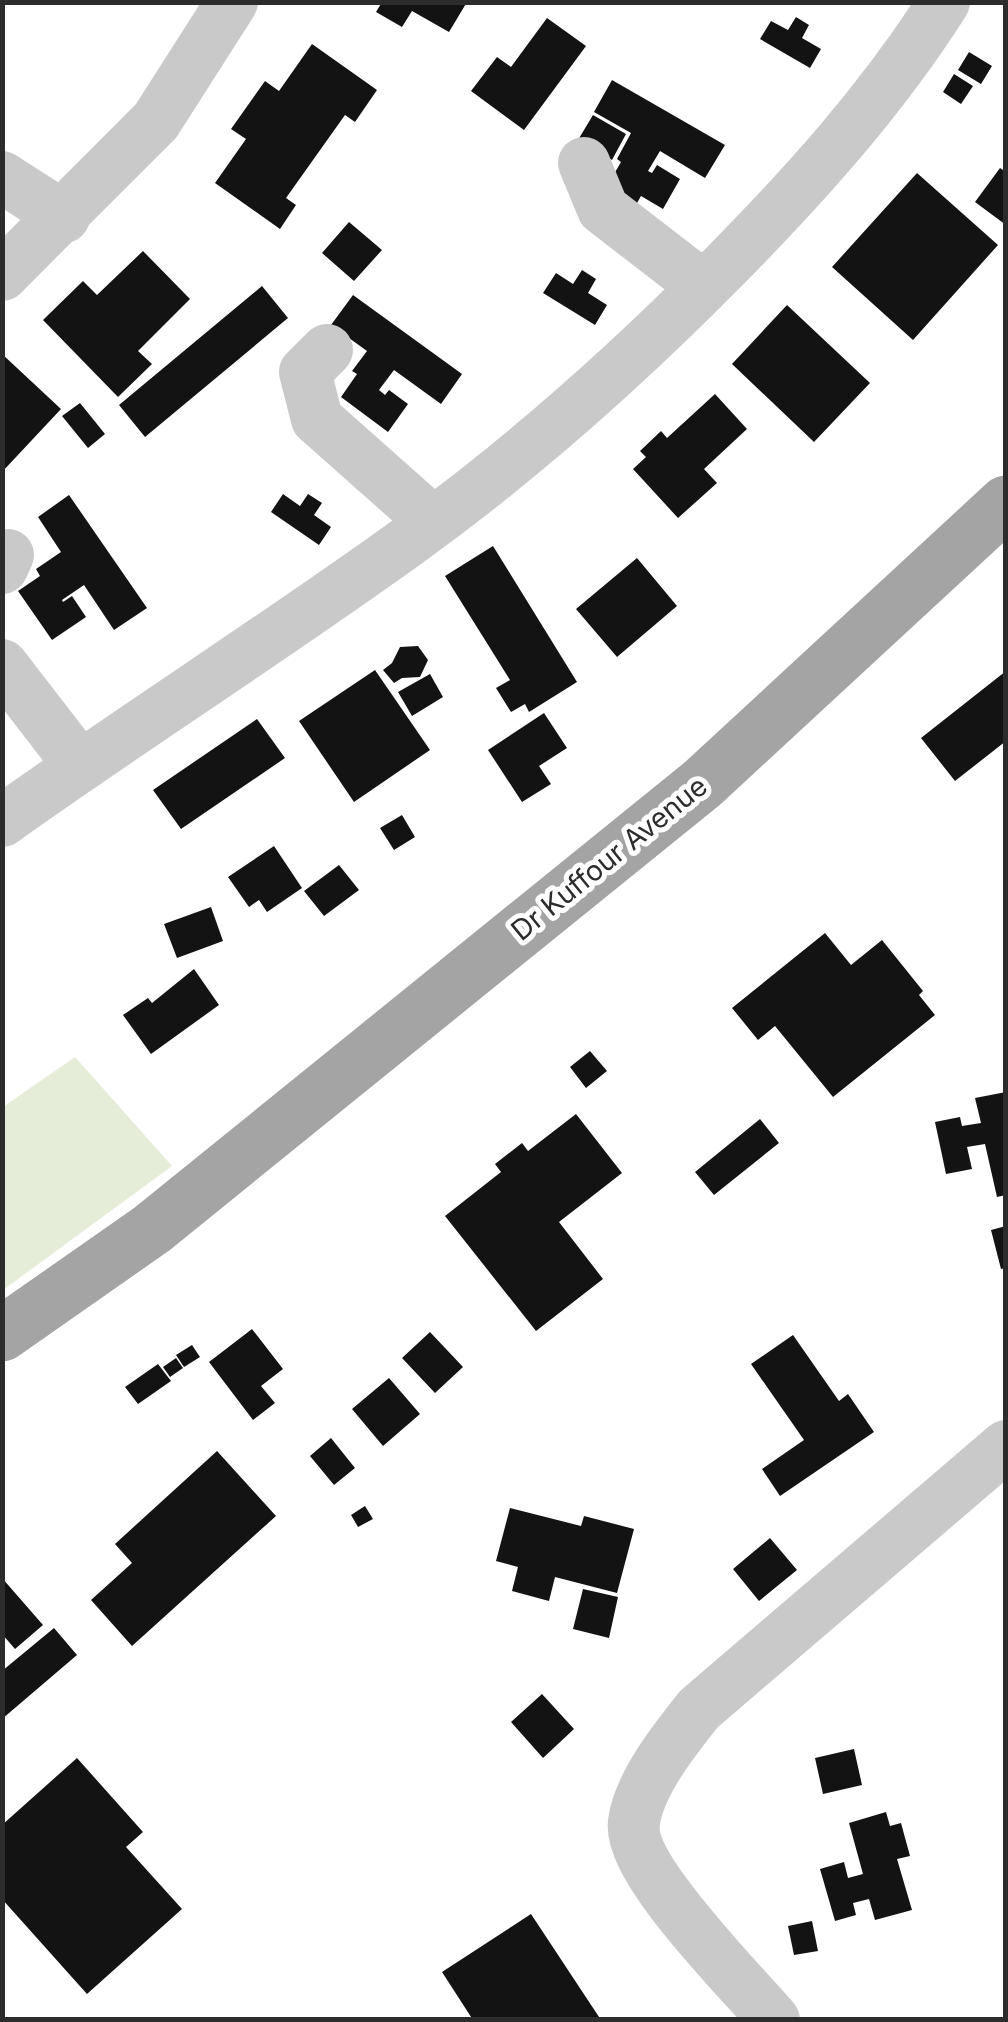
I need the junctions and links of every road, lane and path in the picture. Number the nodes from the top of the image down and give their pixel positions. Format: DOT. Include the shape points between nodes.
graph roads {
  1 [pos="232,2"];
  2 [pos="924,9"];
  3 [pos="584,163"];
  4 [pos="2,177"];
  5 [pos="64,217"];
  6 [pos="2,275"];
  7 [pos="704,287"];
  8 [pos="327,350"];
  9 [pos="1006,503"];
  10 [pos="433,522"];
  11 [pos="2,665"];
  12 [pos="80,766"];
  13 [pos="2,821"];
  14 [pos="2,1334"];
  15 [pos="1006,1446"];
  16 [pos="774,2020"];
  1 -- 5 [label="street" via="156,121"];
  2 -- 7 [label="street" via="862,117"];
  3 -- 7 [label="street" via="604,209"];
  4 -- 5 [label="street"];
  5 -- 6 [label="street"];
  7 -- 10 [label="street" via="642,349"];
  8 -- 10 [label="street" via="306,372 317,420"];
  9 -- 14 [label="main road, Dr Kuffour Avenue" via="702,783 152,1229"];
  10 -- 12 [label="street"];
  11 -- 12 [label="street"];
  12 -- 13 [label="street"];
  15 -- 16 [label="street" via="699,1709 649,1782 633,1824 640,1856"];
}
